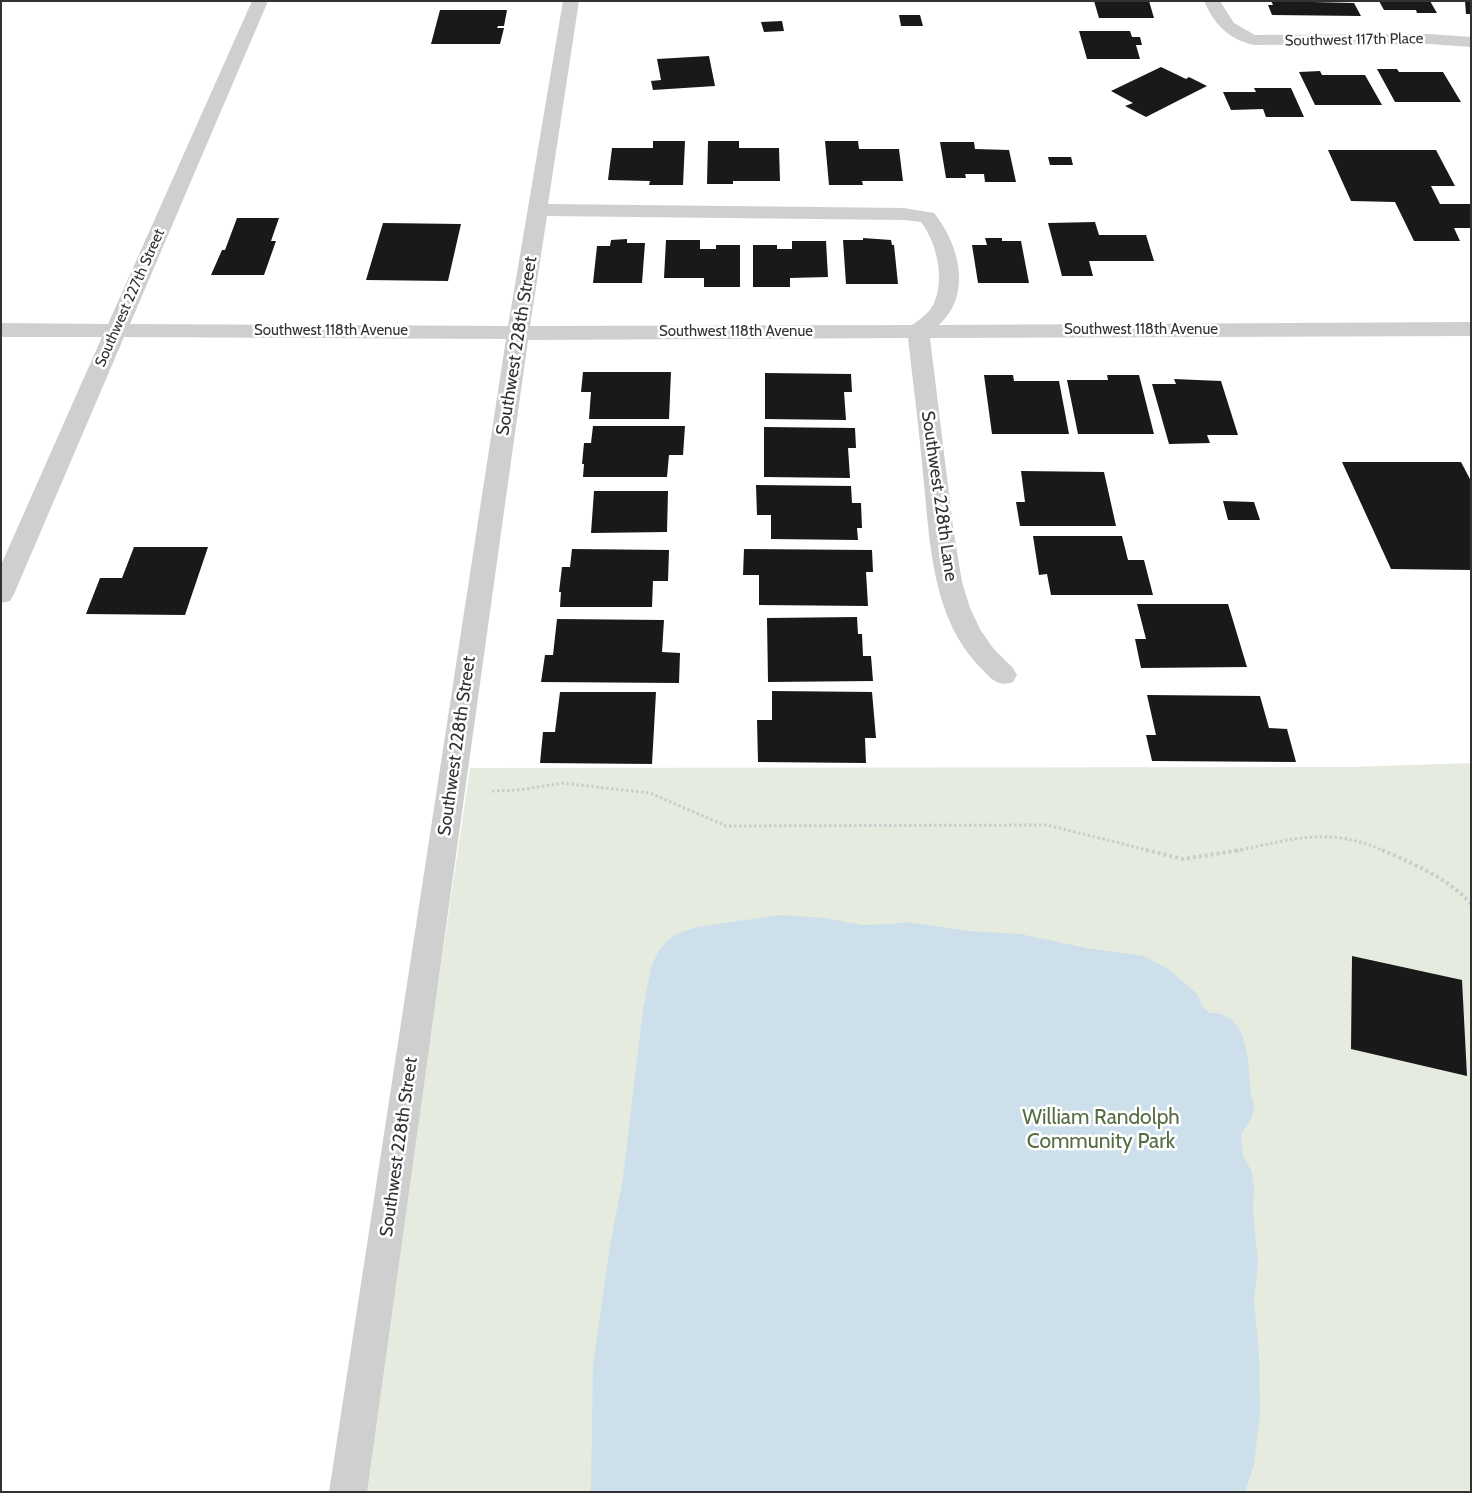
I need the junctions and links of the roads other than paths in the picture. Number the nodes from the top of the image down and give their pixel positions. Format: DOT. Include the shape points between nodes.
graph roads {
  1 [pos="260,1"];
  2 [pos="571,1"];
  3 [pos="1212,1"];
  4 [pos="1471,42"];
  5 [pos="538,210"];
  6 [pos="1471,329"];
  7 [pos="1,330"];
  8 [pos="117,330"];
  9 [pos="918,331"];
  10 [pos="518,333"];
  11 [pos="1,594"];
  12 [pos="1004,675"];
  13 [pos="348,1492"];
  1 -- 8 [label="street, Southwest 227th Street"];
  2 -- 5 [label="street, Southwest 228th Street"];
  3 -- 4 [label="street, Southwest 117th Place" via="1229,28 1254,40 1429,39"];
  5 -- 9 [label="street" via="904,214 928,217 944,244 949,282 939,313"];
  5 -- 10 [label="street, Southwest 228th Street"];
  6 -- 9 [label="street, Southwest 118th Avenue"];
  7 -- 8 [label="street, Southwest 118th Avenue"];
  8 -- 10 [label="street, Southwest 118th Avenue"];
  8 -- 11 [label="street, Southwest 227th Street"];
  9 -- 10 [label="street, Southwest 118th Avenue"];
  9 -- 12 [label="street, Southwest 228th Lane" via="944,558 953,596 973,642 990,664"];
  10 -- 13 [label="street, Southwest 228th Street"];
}
